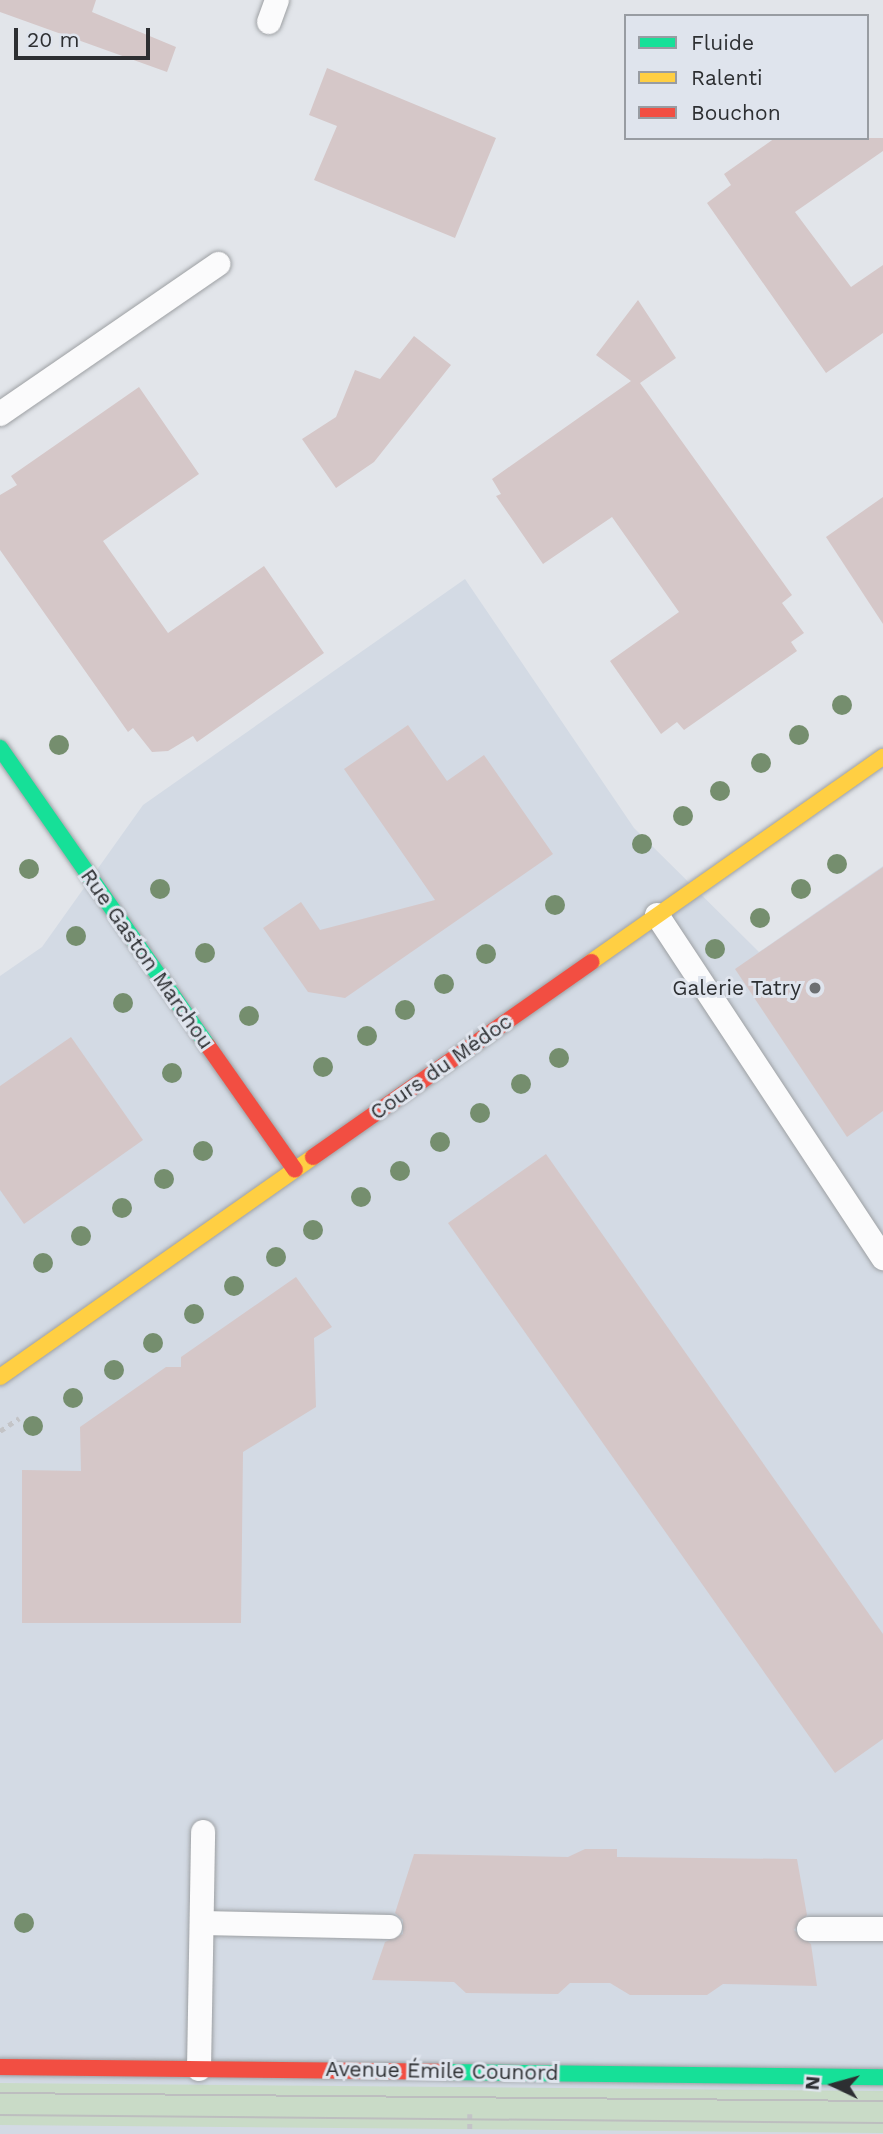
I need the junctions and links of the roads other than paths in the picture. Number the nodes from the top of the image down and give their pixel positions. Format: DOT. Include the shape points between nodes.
graph roads {
  1 [pos="218,264"];
  2 [pos="0,414"];
  3 [pos="0,748"];
  4 [pos="883,757"];
  5 [pos="657,915"];
  6 [pos="295,1170"];
  7 [pos="883,1258"];
  8 [pos="0,1377"];
  9 [pos="203,1832"];
  10 [pos="202,1923"];
  11 [pos="390,1927"];
  12 [pos="809,1929"];
  13 [pos="883,1929"];
  14 [pos="0,2067"];
  15 [pos="199,2069"];
  16 [pos="883,2077"];
  1 -- 2 [label="lane"];
  3 -- 6 [label="street, Rue Gaston Marchou"];
  4 -- 5 [label="street, Cours du Médoc"];
  5 -- 6 [label="street, Cours du Médoc"];
  5 -- 7 [label="lane"];
  6 -- 8 [label="street, Cours du Médoc"];
  9 -- 10 [label="lane"];
  10 -- 11 [label="lane"];
  10 -- 15 [label="lane"];
  12 -- 13 [label="lane"];
  14 -- 15 [label="street, Avenue Émile Counord"];
  15 -- 16 [label="street, Avenue Émile Counord"];
}
